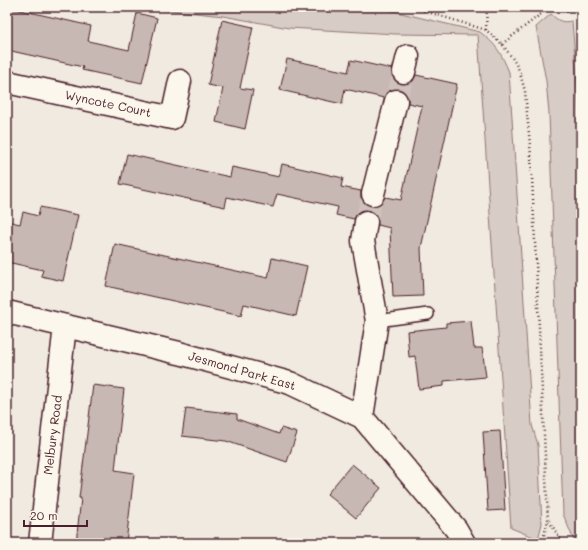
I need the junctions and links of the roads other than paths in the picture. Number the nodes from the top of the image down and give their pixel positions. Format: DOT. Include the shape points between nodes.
graph roads {
  1 [pos="180,81"];
  2 [pos="7,82"];
  3 [pos="396,101"];
  4 [pos="373,194"];
  5 [pos="366,222"];
  6 [pos="7,312"];
  7 [pos="428,314"];
  8 [pos="377,321"];
  9 [pos="66,326"];
  10 [pos="362,417"];
  11 [pos="40,543"];
  12 [pos="464,543"];
  1 -- 2 [label="street, Wyncote Court" via="172,118"];
  3 -- 4 [label="street"];
  5 -- 8 [label="street" via="364,242"];
  6 -- 9 [label="street, Jesmond Park East"];
  7 -- 8 [label="lane"];
  8 -- 10 [label="street"];
  9 -- 10 [label="street, Jesmond Park East" via="290,383"];
  9 -- 11 [label="street, Melbury Road"];
  10 -- 12 [label="street, Jesmond Park East" via="456,529"];
}
